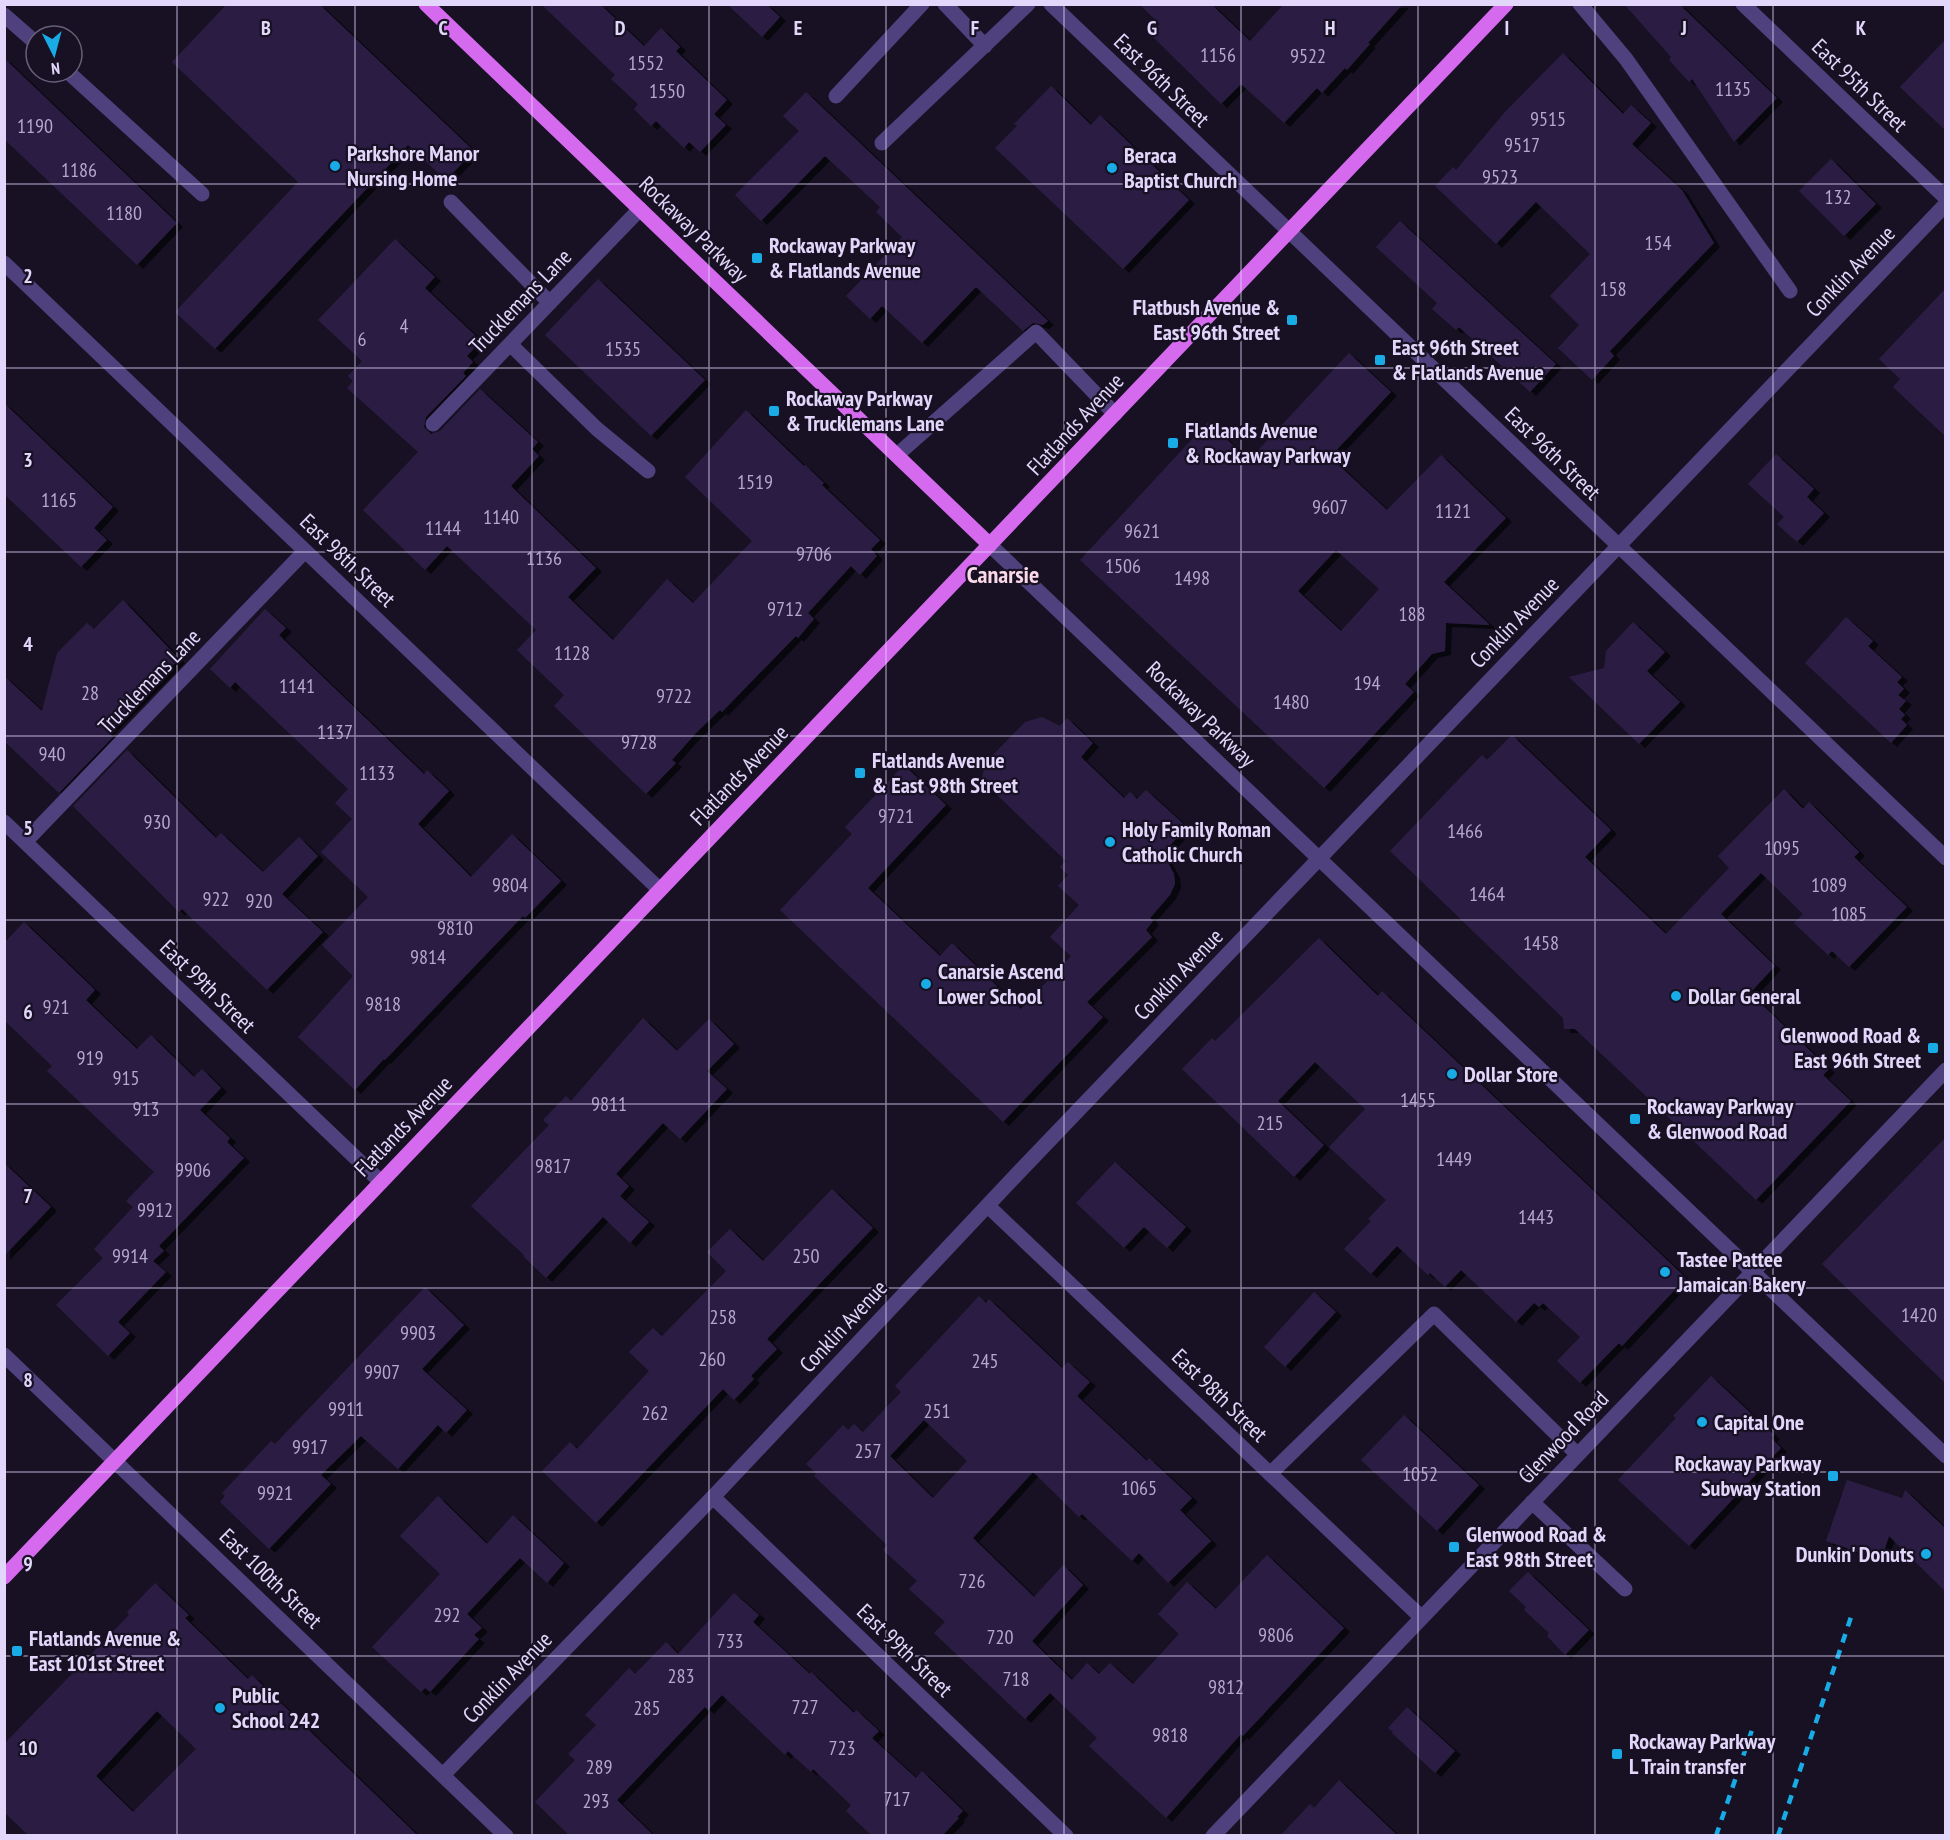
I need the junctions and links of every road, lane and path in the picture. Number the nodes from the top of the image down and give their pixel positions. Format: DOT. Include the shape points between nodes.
graph roads {
  1 [pos="426,4"];
  2 [pos="922,4"];
  3 [pos="945,4"];
  4 [pos="1028,4"];
  5 [pos="1051,4"];
  6 [pos="1506,4"];
  7 [pos="1580,4"];
  8 [pos="1743,4"];
  9 [pos="4,15"];
  10 [pos="24,32"];
  11 [pos="985,46"];
  12 [pos="81,84"];
  13 [pos="836,96"];
  14 [pos="882,143"];
  15 [pos="202,194"];
  16 [pos="1946,198"];
  17 [pos="451,202"];
  18 [pos="1946,204"];
  19 [pos="640,209"];
  20 [pos="1289,232"];
  21 [pos="4,263"];
  22 [pos="1790,291"];
  23 [pos="550,303"];
  24 [pos="510,344"];
  25 [pos="1115,414"];
  26 [pos="433,424"];
  27 [pos="897,455"];
  28 [pos="648,471"];
  29 [pos="990,545"];
  30 [pos="1618,546"];
  31 [pos="305,551"];
  32 [pos="4,822"];
  33 [pos="25,842"];
  34 [pos="1946,858"];
  35 [pos="1319,859"];
  36 [pos="660,890"];
  37 [pos="1946,1070"];
  38 [pos="381,1182"];
  39 [pos="988,1206"];
  40 [pos="1752,1271"];
  41 [pos="4,1355"];
  42 [pos="1577,1454"];
  43 [pos="1946,1456"];
  44 [pos="116,1460"];
  45 [pos="1270,1474"];
  46 [pos="712,1497"];
  47 [pos="1532,1502"];
  48 [pos="4,1577"];
  49 [pos="1625,1589"];
  50 [pos="1421,1617"];
  51 [pos="443,1775"];
  52 [pos="506,1836"];
  53 [pos="1066,1836"];
  54 [pos="1213,1836"];
  1 -- 19 [label="main road, Rockaway Parkway"];
  2 -- 13 [label="street"];
  3 -- 11 [label="street"];
  4 -- 11 [label="street"];
  5 -- 20 [label="street, East 96th Street"];
  6 -- 20 [label="main road, Flatlands Avenue"];
  7 -- 22 [label="street" via="1626,59"];
  8 -- 16 [label="street, East 95th Street"];
  9 -- 10 [label="street"];
  11 -- 14 [label="street"];
  12 -- 15 [label="street"];
  17 -- 23 [label="street"];
  18 -- 30 [label="street, Conklin Avenue"];
  19 -- 23 [label="street, Trucklemans Lane"];
  19 -- 27 [label="main road, Rockaway Parkway"];
  20 -- 25 [label="main road, Flatlands Avenue"];
  20 -- 30 [label="street, East 96th Street"];
  21 -- 31 [label="street, East 98th Street"];
  23 -- 24 [label="street, Trucklemans Lane"];
  24 -- 26 [label="street, Trucklemans Lane"];
  24 -- 28 [label="street" via="597,429"];
  25 -- 27 [label="street" via="1036,332"];
  25 -- 29 [label="main road, Flatlands Avenue"];
  27 -- 29 [label="main road, Rockaway Parkway"];
  29 -- 35 [label="street, Rockaway Parkway"];
  29 -- 36 [label="main road, Flatlands Avenue"];
  30 -- 34 [label="street, East 96th Street"];
  30 -- 35 [label="street, Conklin Avenue"];
  31 -- 33 [label="street, Trucklemans Lane"];
  31 -- 36 [label="street, East 98th Street"];
  32 -- 33 [label="street, East 99th Street"];
  33 -- 38 [label="street, East 99th Street"];
  35 -- 39 [label="street, Conklin Avenue"];
  35 -- 40 [label="street, Rockaway Parkway"];
  36 -- 38 [label="main road, Flatlands Avenue"];
  37 -- 40 [label="street, Glenwood Road"];
  38 -- 44 [label="main road, Flatlands Avenue"];
  39 -- 45 [label="street, East 98th Street"];
  39 -- 46 [label="street, Conklin Avenue"];
  40 -- 42 [label="street, Glenwood Road"];
  40 -- 43 [label="street, Rockaway Parkway"];
  41 -- 44 [label="street, East 100th Street"];
  42 -- 45 [label="street" via="1434,1314"];
  42 -- 47 [label="street, Glenwood Road"];
  44 -- 48 [label="main road, Flatlands Avenue"];
  44 -- 51 [label="street, East 100th Street"];
  45 -- 50 [label="street, East 98th Street"];
  46 -- 51 [label="street, Conklin Avenue"];
  46 -- 53 [label="street, East 99th Street"];
  47 -- 49 [label="street"];
  47 -- 50 [label="street, Glenwood Road"];
  50 -- 54 [label="street, Glenwood Road"];
  51 -- 52 [label="street, East 100th Street"];
}
